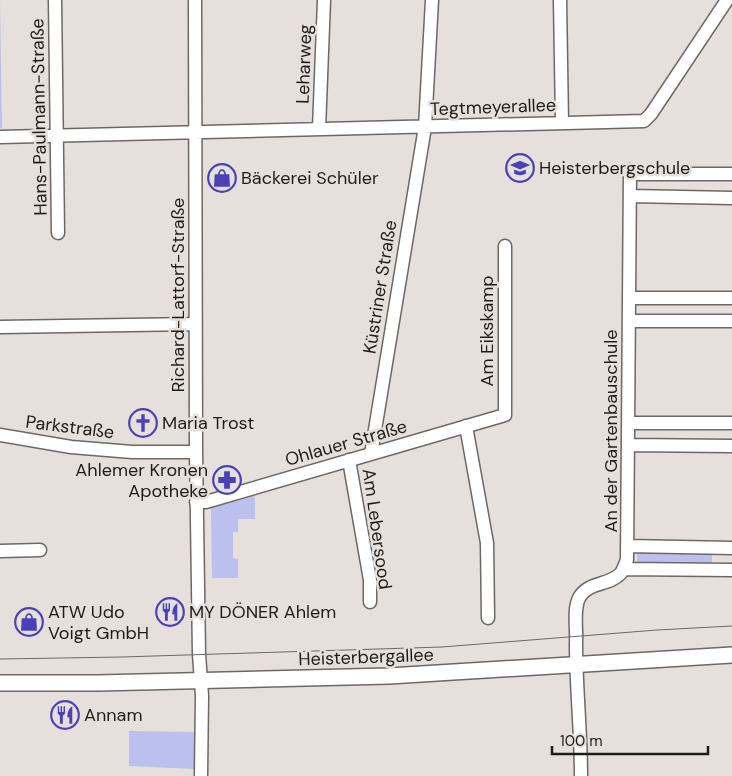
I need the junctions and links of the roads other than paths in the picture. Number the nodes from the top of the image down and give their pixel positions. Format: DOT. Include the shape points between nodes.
graph roads {
  1 [pos="55,0"];
  2 [pos="195,0"];
  3 [pos="324,0"];
  4 [pos="432,0"];
  5 [pos="560,0"];
  6 [pos="727,0"];
  7 [pos="562,123"];
  8 [pos="425,127"];
  9 [pos="319,130"];
  10 [pos="195,132"];
  11 [pos="56,136"];
  12 [pos="0,137"];
  13 [pos="726,174"];
  14 [pos="630,196"];
  15 [pos="726,198"];
  16 [pos="58,233"];
  17 [pos="505,246"];
  18 [pos="630,298"];
  19 [pos="717,298"];
  20 [pos="732,298"];
  21 [pos="629,320"];
  22 [pos="717,321"];
  23 [pos="732,321"];
  24 [pos="195,324"];
  25 [pos="0,327"];
  26 [pos="505,415"];
  27 [pos="628,423"];
  28 [pos="715,423"];
  29 [pos="732,423"];
  30 [pos="466,426"];
  31 [pos="0,435"];
  32 [pos="628,445"];
  33 [pos="715,446"];
  34 [pos="732,446"];
  35 [pos="196,452"];
  36 [pos="370,454"];
  37 [pos="349,460"];
  38 [pos="196,502"];
  39 [pos="627,546"];
  40 [pos="715,548"];
  41 [pos="732,548"];
  42 [pos="40,550"];
  43 [pos="0,551"];
  44 [pos="623,569"];
  45 [pos="715,570"];
  46 [pos="732,570"];
  47 [pos="370,602"];
  48 [pos="488,618"];
  49 [pos="732,655"];
  50 [pos="576,665"];
  51 [pos="200,680"];
  52 [pos="0,683"];
  53 [pos="201,776"];
  54 [pos="581,776"];
  1 -- 11 [label="street, Hans-Paulmann-Straße"];
  2 -- 10 [label="street, Richard-Lattorf-Straße"];
  3 -- 9 [label="street, Leharweg"];
  4 -- 8 [label="street, Küstriner Straße"];
  5 -- 7 [label="street"];
  6 -- 7 [label="street, Tegtmeyerallee" via="644,121"];
  7 -- 8 [label="street, Tegtmeyerallee"];
  8 -- 9 [label="street, Tegtmeyerallee"];
  8 -- 36 [label="street, Küstriner Straße"];
  9 -- 10 [label="street, Tegtmeyerallee"];
  10 -- 11 [label="street, Tegtmeyerallee"];
  10 -- 24 [label="street, Richard-Lattorf-Straße"];
  11 -- 12 [label="street, Tegtmeyerallee"];
  11 -- 16 [label="street, Hans-Paulmann-Straße"];
  13 -- 14 [label="street, An der Gartenbauschule" via="630,172"];
  13 -- 15 [label="street"];
  14 -- 15 [label="street"];
  14 -- 18 [label="street, An der Gartenbauschule"];
  17 -- 26 [label="street, Am Eikskamp"];
  18 -- 19 [label="street"];
  18 -- 21 [label="street, An der Gartenbauschule"];
  19 -- 20 [label="street"];
  19 -- 22 [label="street"];
  21 -- 22 [label="street"];
  21 -- 27 [label="street, An der Gartenbauschule"];
  22 -- 23 [label="street"];
  24 -- 25 [label="street"];
  24 -- 35 [label="street, Richard-Lattorf-Straße"];
  26 -- 30 [label="street, Ohlauer Straße"];
  27 -- 28 [label="street"];
  27 -- 32 [label="street, An der Gartenbauschule"];
  28 -- 29 [label="street"];
  28 -- 33 [label="street"];
  30 -- 36 [label="street, Ohlauer Straße"];
  30 -- 48 [label="street" via="487,543"];
  31 -- 35 [label="street, Parkstraße" via="71,447 132,452"];
  32 -- 33 [label="street"];
  32 -- 39 [label="street, An der Gartenbauschule"];
  33 -- 34 [label="street"];
  35 -- 38 [label="street, Richard-Lattorf-Straße"];
  36 -- 37 [label="street, Ohlauer Straße"];
  37 -- 38 [label="street, Ohlauer Straße" via="206,502"];
  37 -- 47 [label="street, Am Lebersood" via="370,580"];
  38 -- 51 [label="street, Richard-Lattorf-Straße"];
  39 -- 40 [label="street"];
  39 -- 44 [label="street, An der Gartenbauschule"];
  40 -- 41 [label="street"];
  40 -- 45 [label="street"];
  42 -- 43 [label="street"];
  44 -- 45 [label="street"];
  44 -- 50 [label="street" via="613,579 589,587 580,597 576,606"];
  45 -- 46 [label="street"];
  49 -- 50 [label="main road, Heisterbergallee"];
  50 -- 51 [label="main road, Heisterbergallee" via="389,676"];
  50 -- 54 [label="street"];
  51 -- 52 [label="main road, Heisterbergallee"];
  51 -- 53 [label="street, Richard-Lattorf-Straße"];
}
